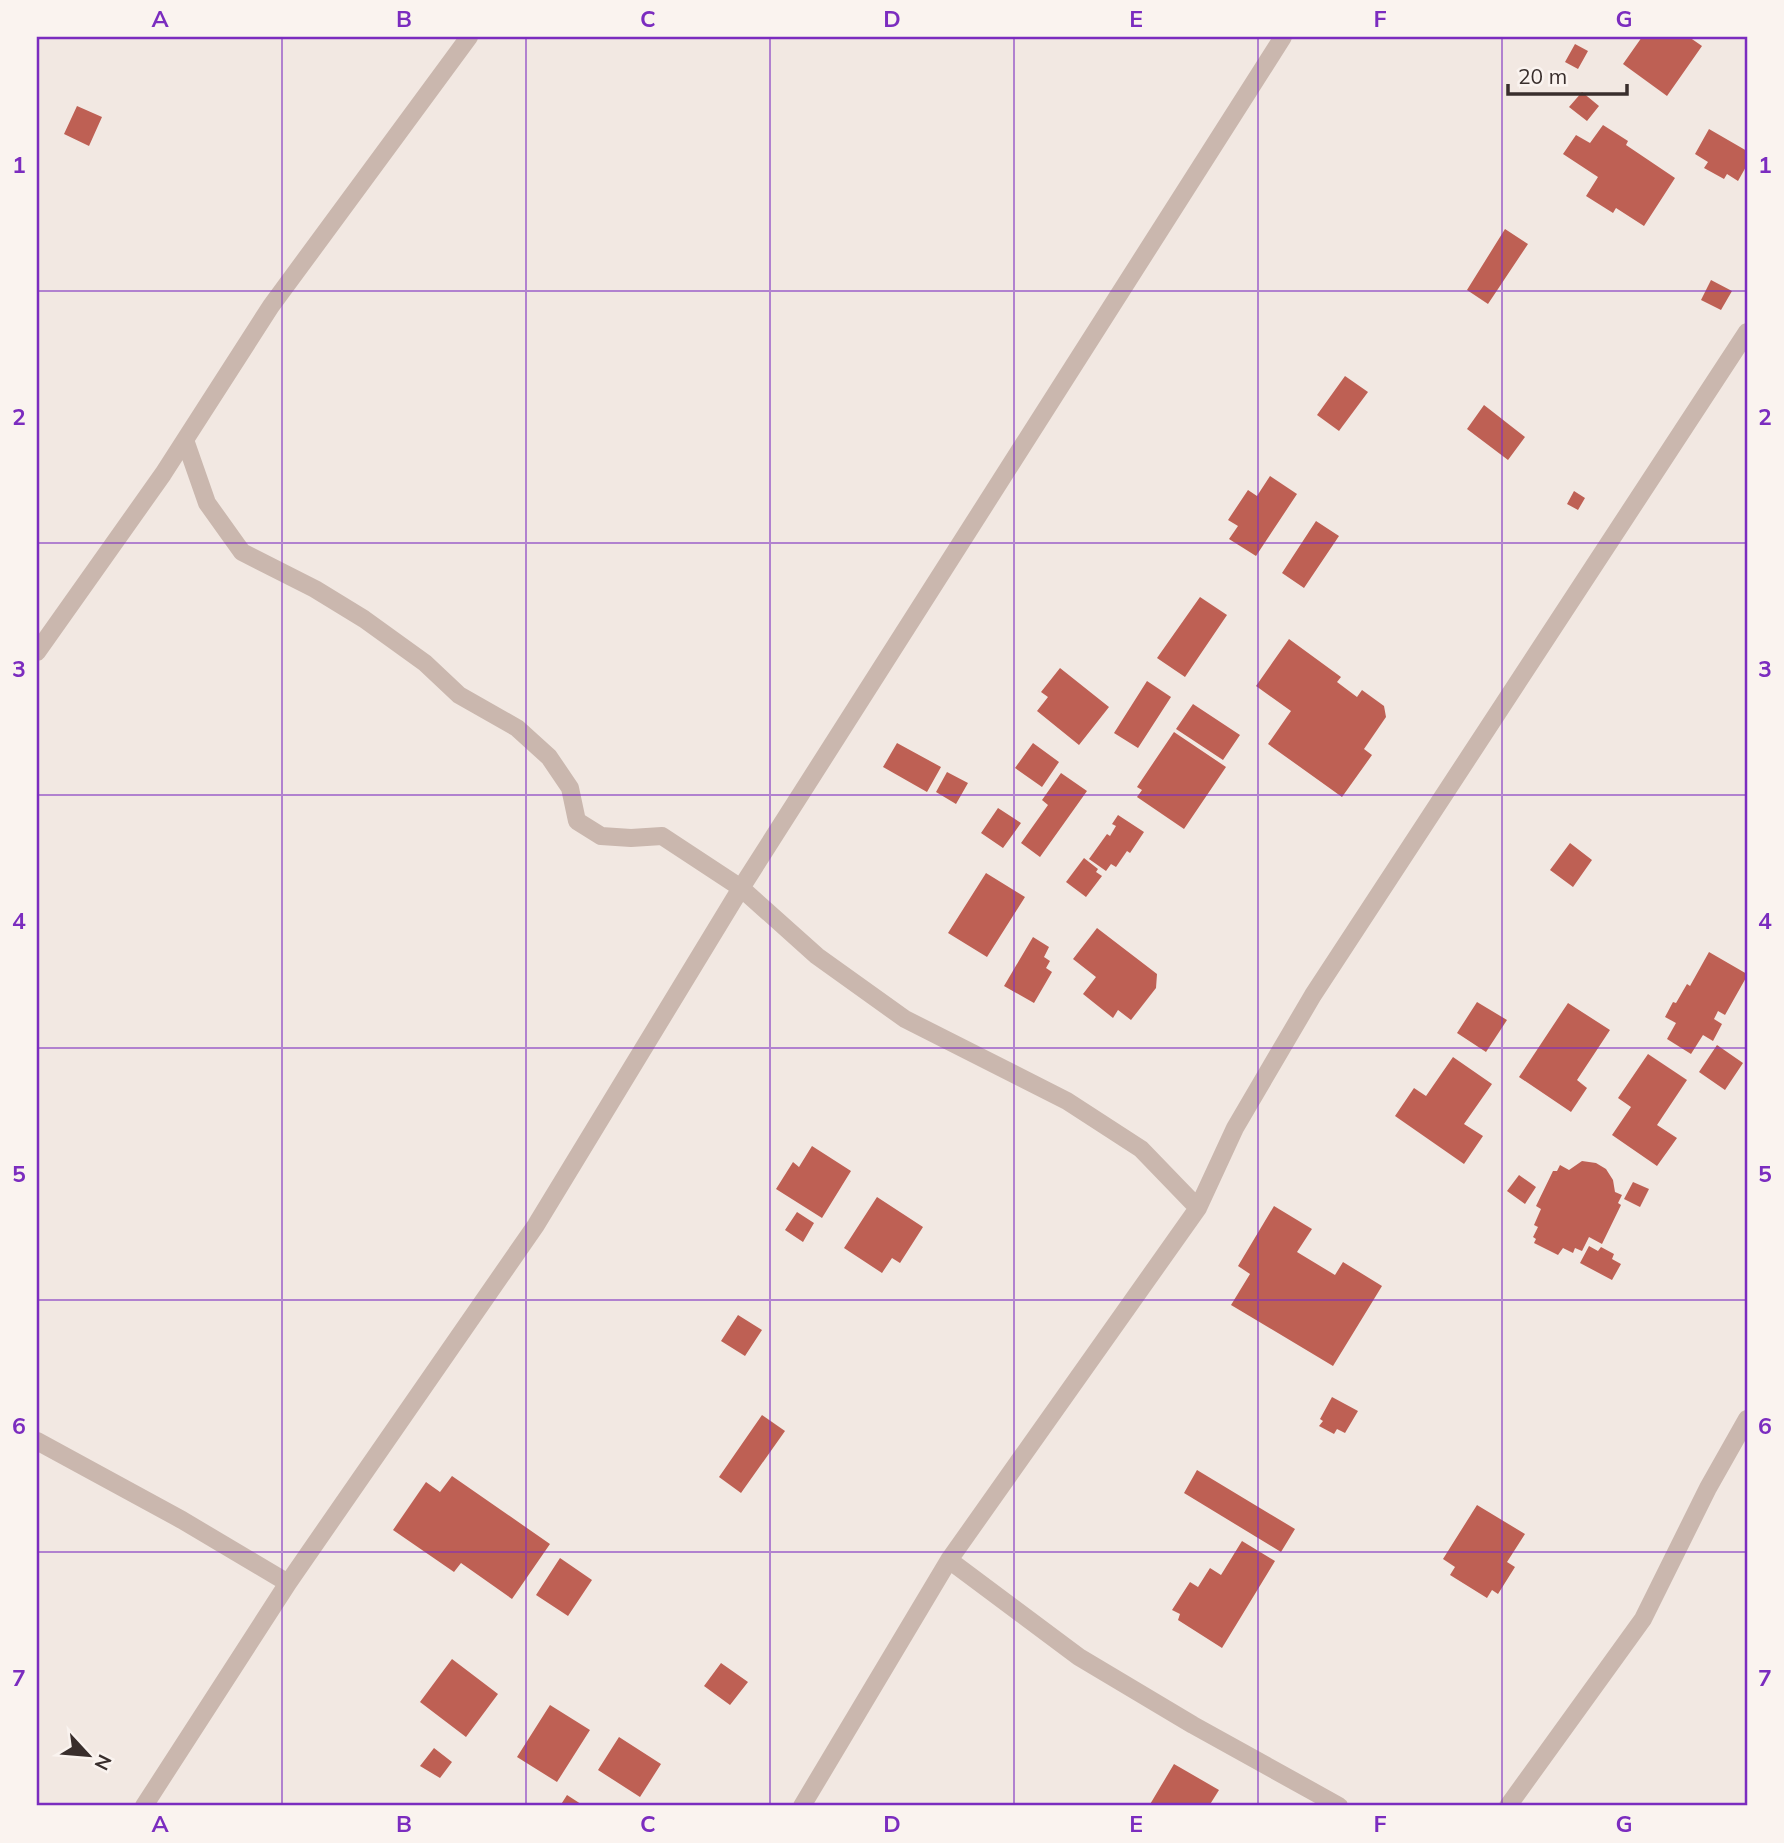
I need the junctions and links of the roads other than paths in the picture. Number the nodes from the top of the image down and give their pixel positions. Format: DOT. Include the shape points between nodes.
graph roads {
  1 [pos="468,37"];
  2 [pos="1283,37"];
  3 [pos="1747,332"];
  4 [pos="185,440"];
  5 [pos="37,652"];
  6 [pos="741,888"];
  7 [pos="1198,1208"];
  8 [pos="1747,1419"];
  9 [pos="37,1441"];
  10 [pos="949,1560"];
  11 [pos="288,1583"];
  12 [pos="144,1806"];
  13 [pos="802,1806"];
  14 [pos="1339,1806"];
  15 [pos="1508,1806"];
  1 -- 4 [label="street" via="271,306"];
  2 -- 6 [label="street"];
  3 -- 7 [label="street" via="1312,995 1235,1128"];
  4 -- 5 [label="street"];
  4 -- 6 [label="street" via="207,503 242,552 364,620 425,663 458,695 517,728 549,757 570,788 577,821 601,836 662,836"];
  6 -- 7 [label="street" via="817,956 905,1019 1067,1101 1141,1149"];
  6 -- 11 [label="street" via="536,1225"];
  7 -- 10 [label="street"];
  8 -- 15 [label="street" via="1707,1488 1643,1619"];
  9 -- 11 [label="street"];
  10 -- 13 [label="street"];
  10 -- 14 [label="street" via="1079,1657"];
  11 -- 12 [label="street"];
}
